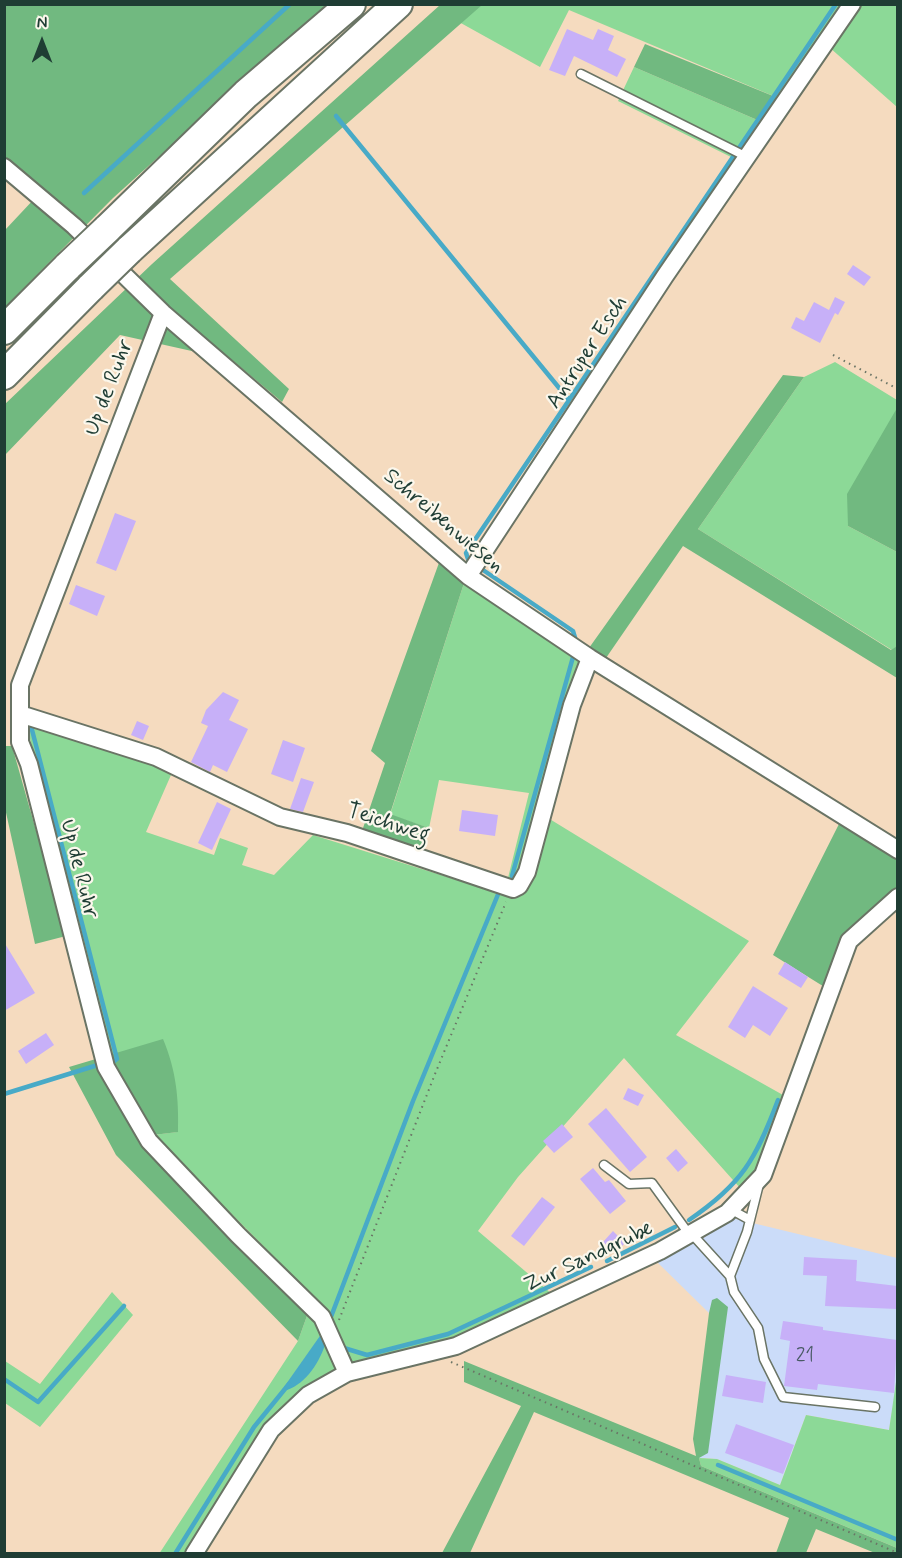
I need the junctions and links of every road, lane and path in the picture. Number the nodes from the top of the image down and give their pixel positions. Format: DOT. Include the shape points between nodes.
graph roads {
  1 [pos="351,4"];
  2 [pos="398,4"];
  3 [pos="852,4"];
  4 [pos="581,74"];
  5 [pos="747,157"];
  6 [pos="4,167"];
  7 [pos="163,313"];
  8 [pos="4,330"];
  9 [pos="833,355"];
  10 [pos="4,375"];
  11 [pos="897,389"];
  12 [pos="468,576"];
  13 [pos="590,658"];
  14 [pos="20,714"];
  15 [pos="897,850"];
  16 [pos="513,889"];
  17 [pos="897,897"];
  18 [pos="604,1165"];
  19 [pos="761,1178"];
  20 [pos="730,1209"];
  21 [pos="750,1220"];
  22 [pos="690,1234"];
  23 [pos="730,1276"];
  24 [pos="332,1338"];
  25 [pos="429,1353"];
  26 [pos="347,1373"];
  27 [pos="875,1407"];
  28 [pos="897,1553"];
  29 [pos="194,1554"];
  1 -- 8 [label="highway, bridge" via="246,94"];
  2 -- 10 [label="highway, bridge" via="129,250"];
  3 -- 5 [label="street, Antruper Esch"];
  4 -- 5 [label="lane"];
  5 -- 12 [label="street, Antruper Esch"];
  6 -- 7 [label="street, Schreibenwiesen" via="74,226"];
  7 -- 12 [label="street, Schreibenwiesen"];
  7 -- 14 [label="street, Up de Ruhr" via="20,685"];
  9 -- 11 [label="path"];
  12 -- 13 [label="street, Schreibenwiesen"];
  13 -- 15 [label="street, Schreibenwiesen"];
  13 -- 16 [label="street" via="572,705 527,872"];
  14 -- 16 [label="street, Teichweg" via="156,757 280,817 347,833"];
  14 -- 24 [label="street, Up de Ruhr" via="20,742 106,1067 150,1141 322,1317"];
  16 -- 24 [label="path" via="487,945"];
  17 -- 19 [label="street, Zur Sandgrube" via="849,941"];
  18 -- 22 [label="lane" via="628,1184 651,1183"];
  19 -- 20 [label="street, Zur Sandgrube"];
  19 -- 21 [label="lane"];
  20 -- 21 [label="lane"];
  20 -- 22 [label="street, Zur Sandgrube"];
  21 -- 23 [label="lane"];
  22 -- 23 [label="lane"];
  22 -- 25 [label="street, Zur Sandgrube" via="456,1346"];
  23 -- 27 [label="lane" via="734,1292 758,1328 764,1359 783,1397"];
  24 -- 26 [label="street, Up de Ruhr"];
  25 -- 26 [label="street, Zur Sandgrube"];
  25 -- 28 [label="path"];
  26 -- 29 [label="street, Zur Sandgrube" via="308,1395 271,1430"];
}
